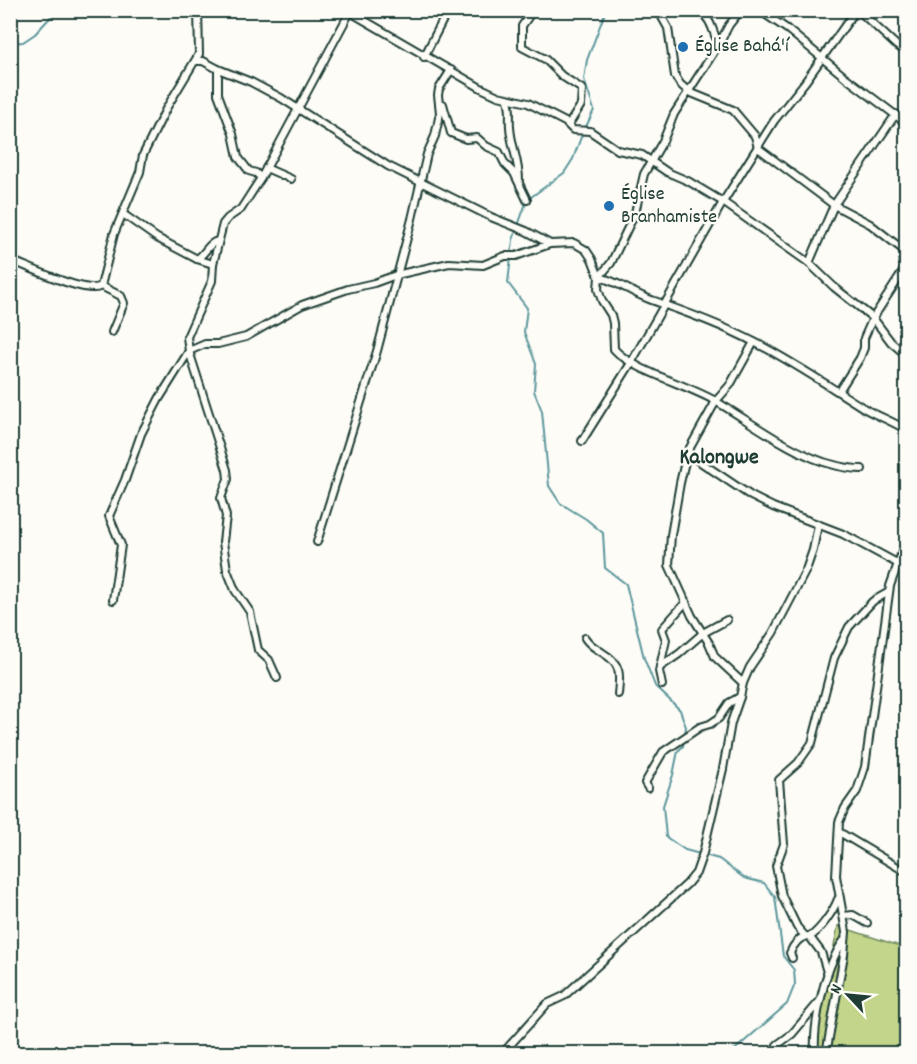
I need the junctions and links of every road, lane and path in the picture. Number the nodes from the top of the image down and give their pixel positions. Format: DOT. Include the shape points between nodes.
graph roads {
  1 [pos="198,10"];
  2 [pos="448,10"];
  3 [pos="533,10"];
  4 [pos="658,10"];
  5 [pos="697,10"];
  6 [pos="741,10"];
  7 [pos="759,10"];
  8 [pos="857,10"];
  9 [pos="350,11"];
  10 [pos="719,44"];
  11 [pos="906,52"];
  12 [pos="424,57"];
  13 [pos="822,58"];
  14 [pos="196,61"];
  15 [pos="218,69"];
  16 [pos="451,70"];
  17 [pos="439,89"];
  18 [pos="689,92"];
  19 [pos="507,98"];
  20 [pos="298,110"];
  21 [pos="896,114"];
  22 [pos="906,123"];
  23 [pos="568,124"];
  24 [pos="758,148"];
  25 [pos="651,162"];
  26 [pos="266,168"];
  27 [pos="261,178"];
  28 [pos="291,179"];
  29 [pos="420,181"];
  30 [pos="519,184"];
  31 [pos="527,200"];
  32 [pos="723,202"];
  33 [pos="834,205"];
  34 [pos="123,214"];
  35 [pos="219,241"];
  36 [pos="550,244"];
  37 [pos="906,252"];
  38 [pos="197,259"];
  39 [pos="10,260"];
  40 [pos="808,263"];
  41 [pos="213,264"];
  42 [pos="906,267"];
  43 [pos="396,275"];
  44 [pos="599,277"];
  45 [pos="101,286"];
  46 [pos="665,304"];
  47 [pos="873,318"];
  48 [pos="112,332"];
  49 [pos="754,342"];
  50 [pos="189,351"];
  51 [pos="906,355"];
  52 [pos="631,363"];
  53 [pos="839,391"];
  54 [pos="716,401"];
  55 [pos="906,430"];
  56 [pos="582,441"];
  57 [pos="687,453"];
  58 [pos="862,469"];
  59 [pos="818,525"];
  60 [pos="906,541"];
  61 [pos="317,542"];
  62 [pos="897,563"];
  63 [pos="906,568"];
  64 [pos="889,592"];
  65 [pos="113,600"];
  66 [pos="686,602"];
  67 [pos="727,620"];
  68 [pos="703,633"];
  69 [pos="585,638"];
  70 [pos="660,667"];
  71 [pos="277,678"];
  72 [pos="743,682"];
  73 [pos="662,685"];
  74 [pos="618,694"];
  75 [pos="741,697"];
  76 [pos="648,789"];
  77 [pos="839,832"];
  78 [pos="906,872"];
  79 [pos="839,897"];
  80 [pos="843,916"];
  81 [pos="867,923"];
  82 [pos="808,936"];
  83 [pos="845,939"];
  84 [pos="792,958"];
  85 [pos="828,976"];
  86 [pos="821,999"];
  87 [pos="502,1053"];
  88 [pos="773,1053"];
  89 [pos="815,1053"];
  90 [pos="826,1053"];
  1 -- 14 [label="street" via="200,47"];
  2 -- 12 [label="street"];
  3 -- 23 [label="street" via="522,26 522,47 545,59 582,89 582,105"];
  4 -- 18 [label="street" via="668,28 675,76"];
  5 -- 10 [label="street" via="712,25"];
  6 -- 10 [label="street"];
  7 -- 13 [label="street"];
  8 -- 11 [label="street"];
  8 -- 13 [label="street"];
  9 -- 12 [label="street"];
  9 -- 20 [label="street"];
  10 -- 18 [label="street"];
  12 -- 16 [label="street"];
  13 -- 21 [label="street"];
  13 -- 24 [label="street"];
  14 -- 15 [label="street"];
  14 -- 34 [label="street" via="148,145"];
  15 -- 20 [label="street" via="251,82"];
  15 -- 27 [label="street" via="218,94 238,157"];
  16 -- 17 [label="street"];
  16 -- 19 [label="street"];
  17 -- 29 [label="street" via="440,113"];
  17 -- 30 [label="street" via="451,133 466,139 477,138 500,152"];
  18 -- 24 [label="street" via="732,110 755,136"];
  18 -- 25 [label="street"];
  19 -- 23 [label="street" via="528,103"];
  19 -- 30 [label="street"];
  20 -- 26 [label="street"];
  20 -- 29 [label="street" via="388,166"];
  21 -- 22 [label="street"];
  21 -- 33 [label="street"];
  23 -- 25 [label="street" via="573,130 588,130 616,150 642,155"];
  24 -- 32 [label="street"];
  24 -- 33 [label="street"];
  25 -- 32 [label="street"];
  25 -- 44 [label="street" via="644,174 635,213 611,263"];
  26 -- 27 [label="street"];
  26 -- 28 [label="street"];
  27 -- 35 [label="street" via="241,209 223,224"];
  29 -- 36 [label="street"];
  29 -- 43 [label="street"];
  30 -- 31 [label="street"];
  32 -- 40 [label="street"];
  32 -- 46 [label="street"];
  33 -- 37 [label="street" via="870,224"];
  33 -- 40 [label="street"];
  34 -- 38 [label="street"];
  34 -- 45 [label="street"];
  35 -- 38 [label="street" via="208,246"];
  35 -- 41 [label="street"];
  36 -- 43 [label="street" via="483,265 449,263"];
  36 -- 44 [label="street" via="574,243 586,250"];
  38 -- 41 [label="street"];
  39 -- 45 [label="street" via="68,283 92,289"];
  40 -- 47 [label="street"];
  41 -- 50 [label="street" via="212,281 187,337"];
  42 -- 47 [label="street"];
  43 -- 50 [label="street" via="302,305 246,337"];
  43 -- 61 [label="street" via="364,396"];
  44 -- 46 [label="street"];
  44 -- 52 [label="street" via="598,289 613,323 614,349"];
  45 -- 48 [label="street" via="121,296 124,303"];
  46 -- 49 [label="street"];
  46 -- 52 [label="street"];
  47 -- 51 [label="street"];
  47 -- 53 [label="street" via="860,358"];
  49 -- 53 [label="street"];
  49 -- 54 [label="street" via="730,385"];
  50 -- 65 [label="street" via="141,434 109,516 121,545"];
  50 -- 71 [label="street" via="228,470 221,498 226,516 227,570 250,612 258,650 269,660"];
  52 -- 54 [label="street"];
  52 -- 56 [label="street"];
  53 -- 55 [label="street"];
  54 -- 57 [label="street"];
  54 -- 58 [label="street" via="813,459"];
  57 -- 59 [label="street" via="751,496"];
  57 -- 66 [label="street" via="669,565"];
  59 -- 62 [label="street"];
  59 -- 72 [label="street" via="806,570"];
  60 -- 62 [label="street"];
  62 -- 63 [label="street"];
  62 -- 64 [label="street"];
  64 -- 77 [label="street" via="865,767 857,791 841,816"];
  64 -- 82 [label="street" via="873,601 849,627 834,658 812,743 779,780 784,844 776,867 782,896 797,927"];
  66 -- 68 [label="street"];
  66 -- 70 [label="street" via="662,629 666,640"];
  67 -- 68 [label="street"];
  68 -- 70 [label="street"];
  68 -- 72 [label="street" via="715,657"];
  69 -- 74 [label="street" via="617,665 621,682"];
  70 -- 73 [label="street"];
  72 -- 75 [label="street"];
  75 -- 76 [label="street" via="729,703 719,718 663,752 645,783"];
  75 -- 87 [label="street" via="731,723 703,854 693,877 564,996 547,1004"];
  77 -- 78 [label="street"];
  77 -- 79 [label="street" via="835,863"];
  79 -- 80 [label="street"];
  79 -- 82 [label="street" via="818,931"];
  80 -- 81 [label="street" via="853,915"];
  80 -- 83 [label="street"];
  82 -- 84 [label="street" via="792,947"];
  82 -- 85 [label="street" via="820,952"];
  83 -- 85 [label="street" via="832,959"];
  83 -- 90 [label="street"];
  85 -- 86 [label="street"];
  86 -- 88 [label="street"];
  86 -- 89 [label="street" via="814,1034"];
}
